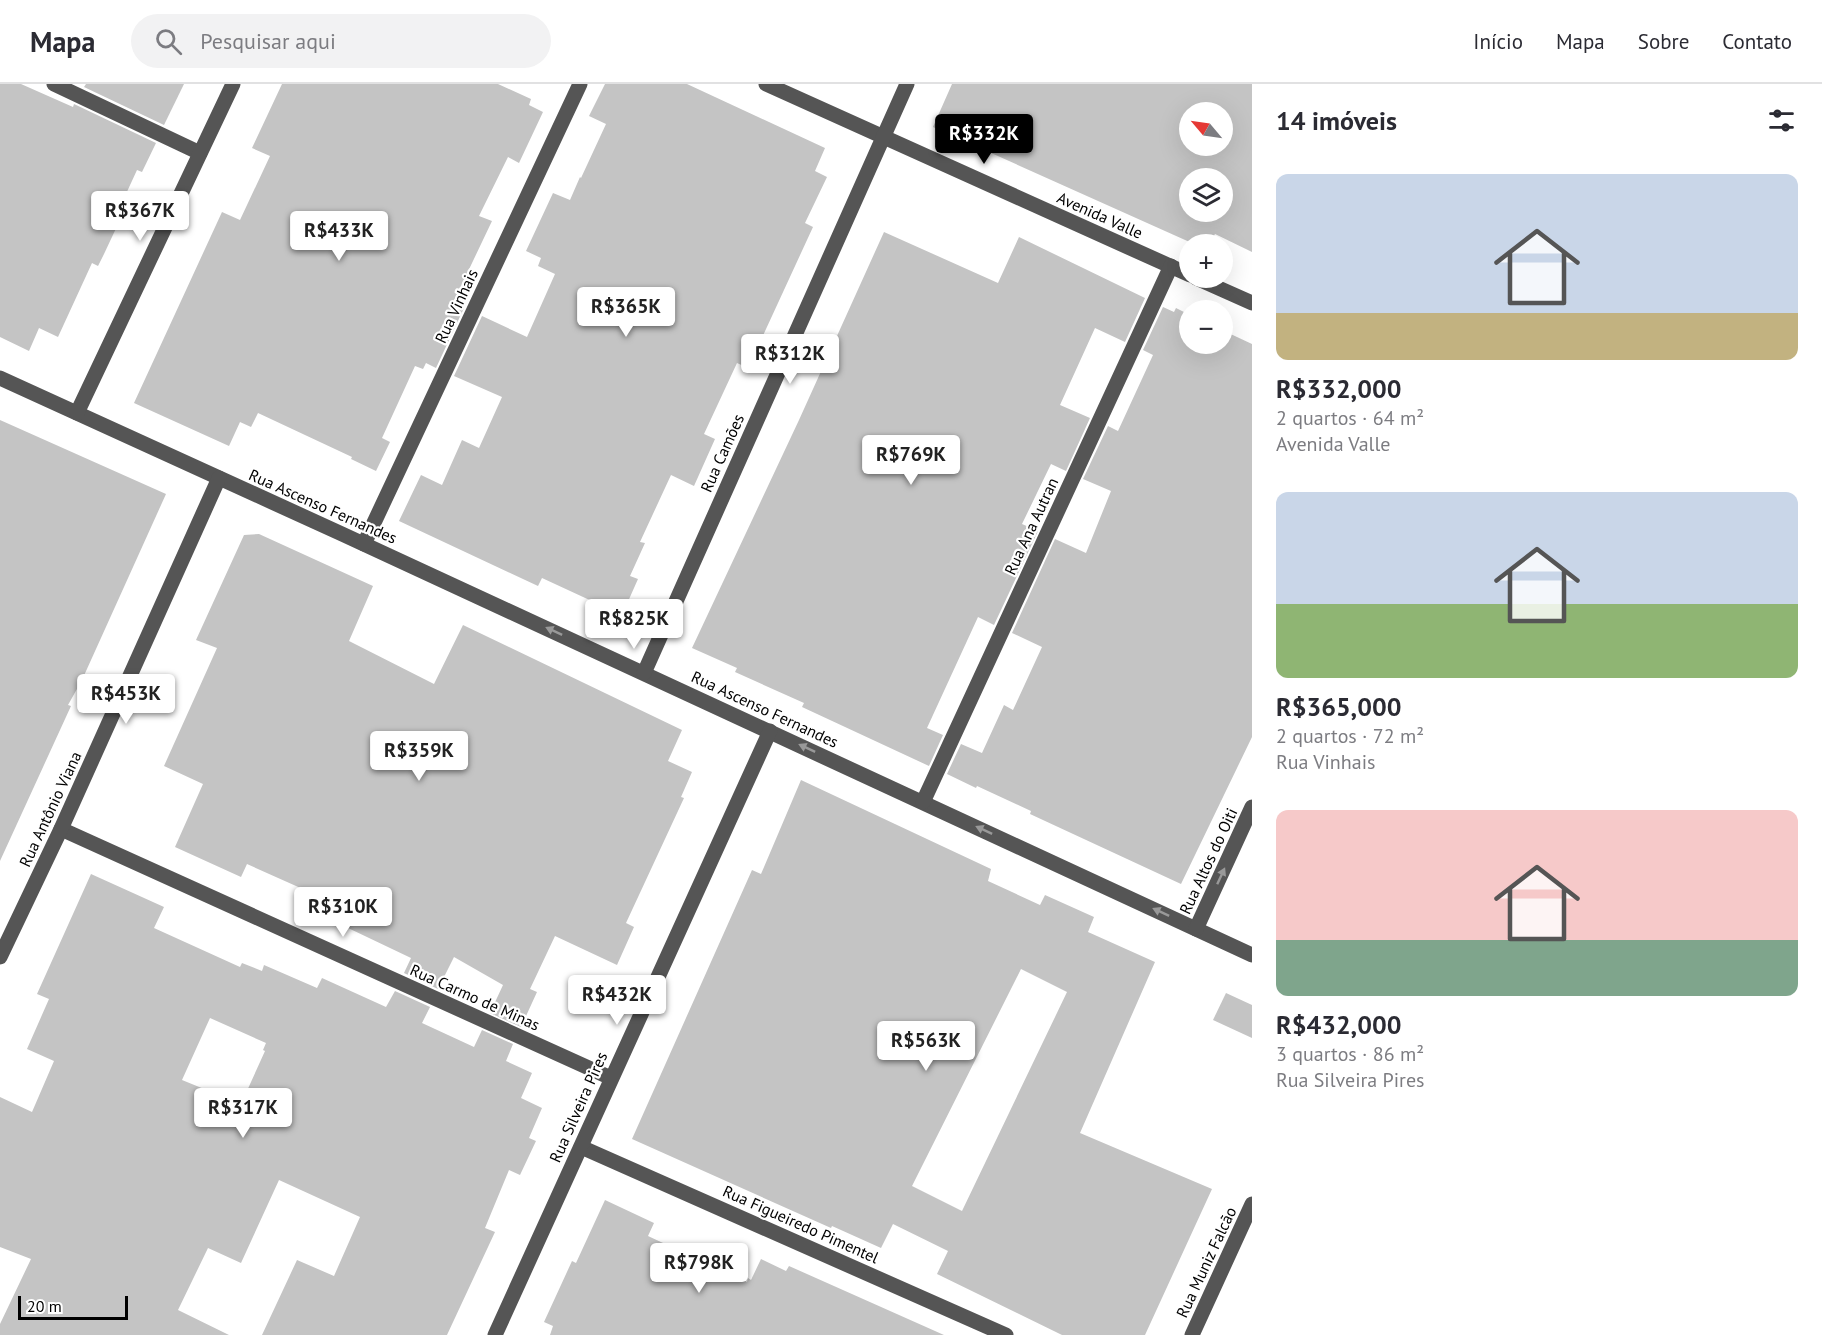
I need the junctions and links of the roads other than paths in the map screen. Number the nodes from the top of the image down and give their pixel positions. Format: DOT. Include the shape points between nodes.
graph roads {
  1 [pos="54,84"];
  2 [pos="232,84"];
  3 [pos="580,84"];
  4 [pos="766,84"];
  5 [pos="907,84"];
  6 [pos="883,138"];
  7 [pos="200,153"];
  8 [pos="1171,266"];
  9 [pos="1179,269"];
  10 [pos="1218,288"];
  11 [pos="1252,303"];
  12 [pos="0,378"];
  13 [pos="77,413"];
  14 [pos="219,478"];
  15 [pos="364,544"];
  16 [pos="644,673"];
  17 [pos="770,731"];
  18 [pos="922,802"];
  19 [pos="1252,807"];
  20 [pos="61,829"];
  21 [pos="1196,929"];
  22 [pos="1252,955"];
  23 [pos="0,957"];
  24 [pos="611,1078"];
  25 [pos="581,1147"];
  26 [pos="1252,1204"];
  27 [pos="495,1335"];
  28 [pos="1006,1335"];
  29 [pos="1192,1335"];
  1 -- 7 [label="street"];
  2 -- 7 [label="street"];
  3 -- 15 [label="street, Rua Vinhais"];
  4 -- 6 [label="street, Avenida Valle"];
  5 -- 6 [label="street, Rua Camões"];
  6 -- 8 [label="street, Avenida Valle"];
  6 -- 16 [label="street, Rua Camões"];
  7 -- 13 [label="street"];
  8 -- 9 [label="street, Avenida Valle"];
  8 -- 18 [label="street, Rua Ana Autran"];
  10 -- 11 [label="street"];
  12 -- 13 [label="street, Rua Ascenso Fernandes"];
  13 -- 14 [label="street, Rua Ascenso Fernandes"];
  14 -- 15 [label="street, Rua Ascenso Fernandes"];
  14 -- 20 [label="street, Rua Antônio Viana"];
  16 -- 15 [label="street, Rua Ascenso Fernandes, one-way"];
  16 -- 17 [label="street, Rua Ascenso Fernandes"];
  18 -- 17 [label="street, Rua Ascenso Fernandes, one-way"];
  17 -- 24 [label="street, Rua Silveira Pires"];
  21 -- 18 [label="street, Rua Ascenso Fernandes, one-way"];
  21 -- 19 [label="street, Rua Altos do Oiti, one-way"];
  20 -- 23 [label="street, Rua Antônio Viana"];
  20 -- 24 [label="street, Rua Carmo de Minas"];
  21 -- 22 [label="street, Rua Ascenso Fernandes"];
  24 -- 25 [label="street, Rua Silveira Pires"];
  25 -- 27 [label="street, Rua Silveira Pires"];
  25 -- 28 [label="street, Rua Figueiredo Pimentel"];
  26 -- 29 [label="street, Rua Muniz Falcão"];
}
